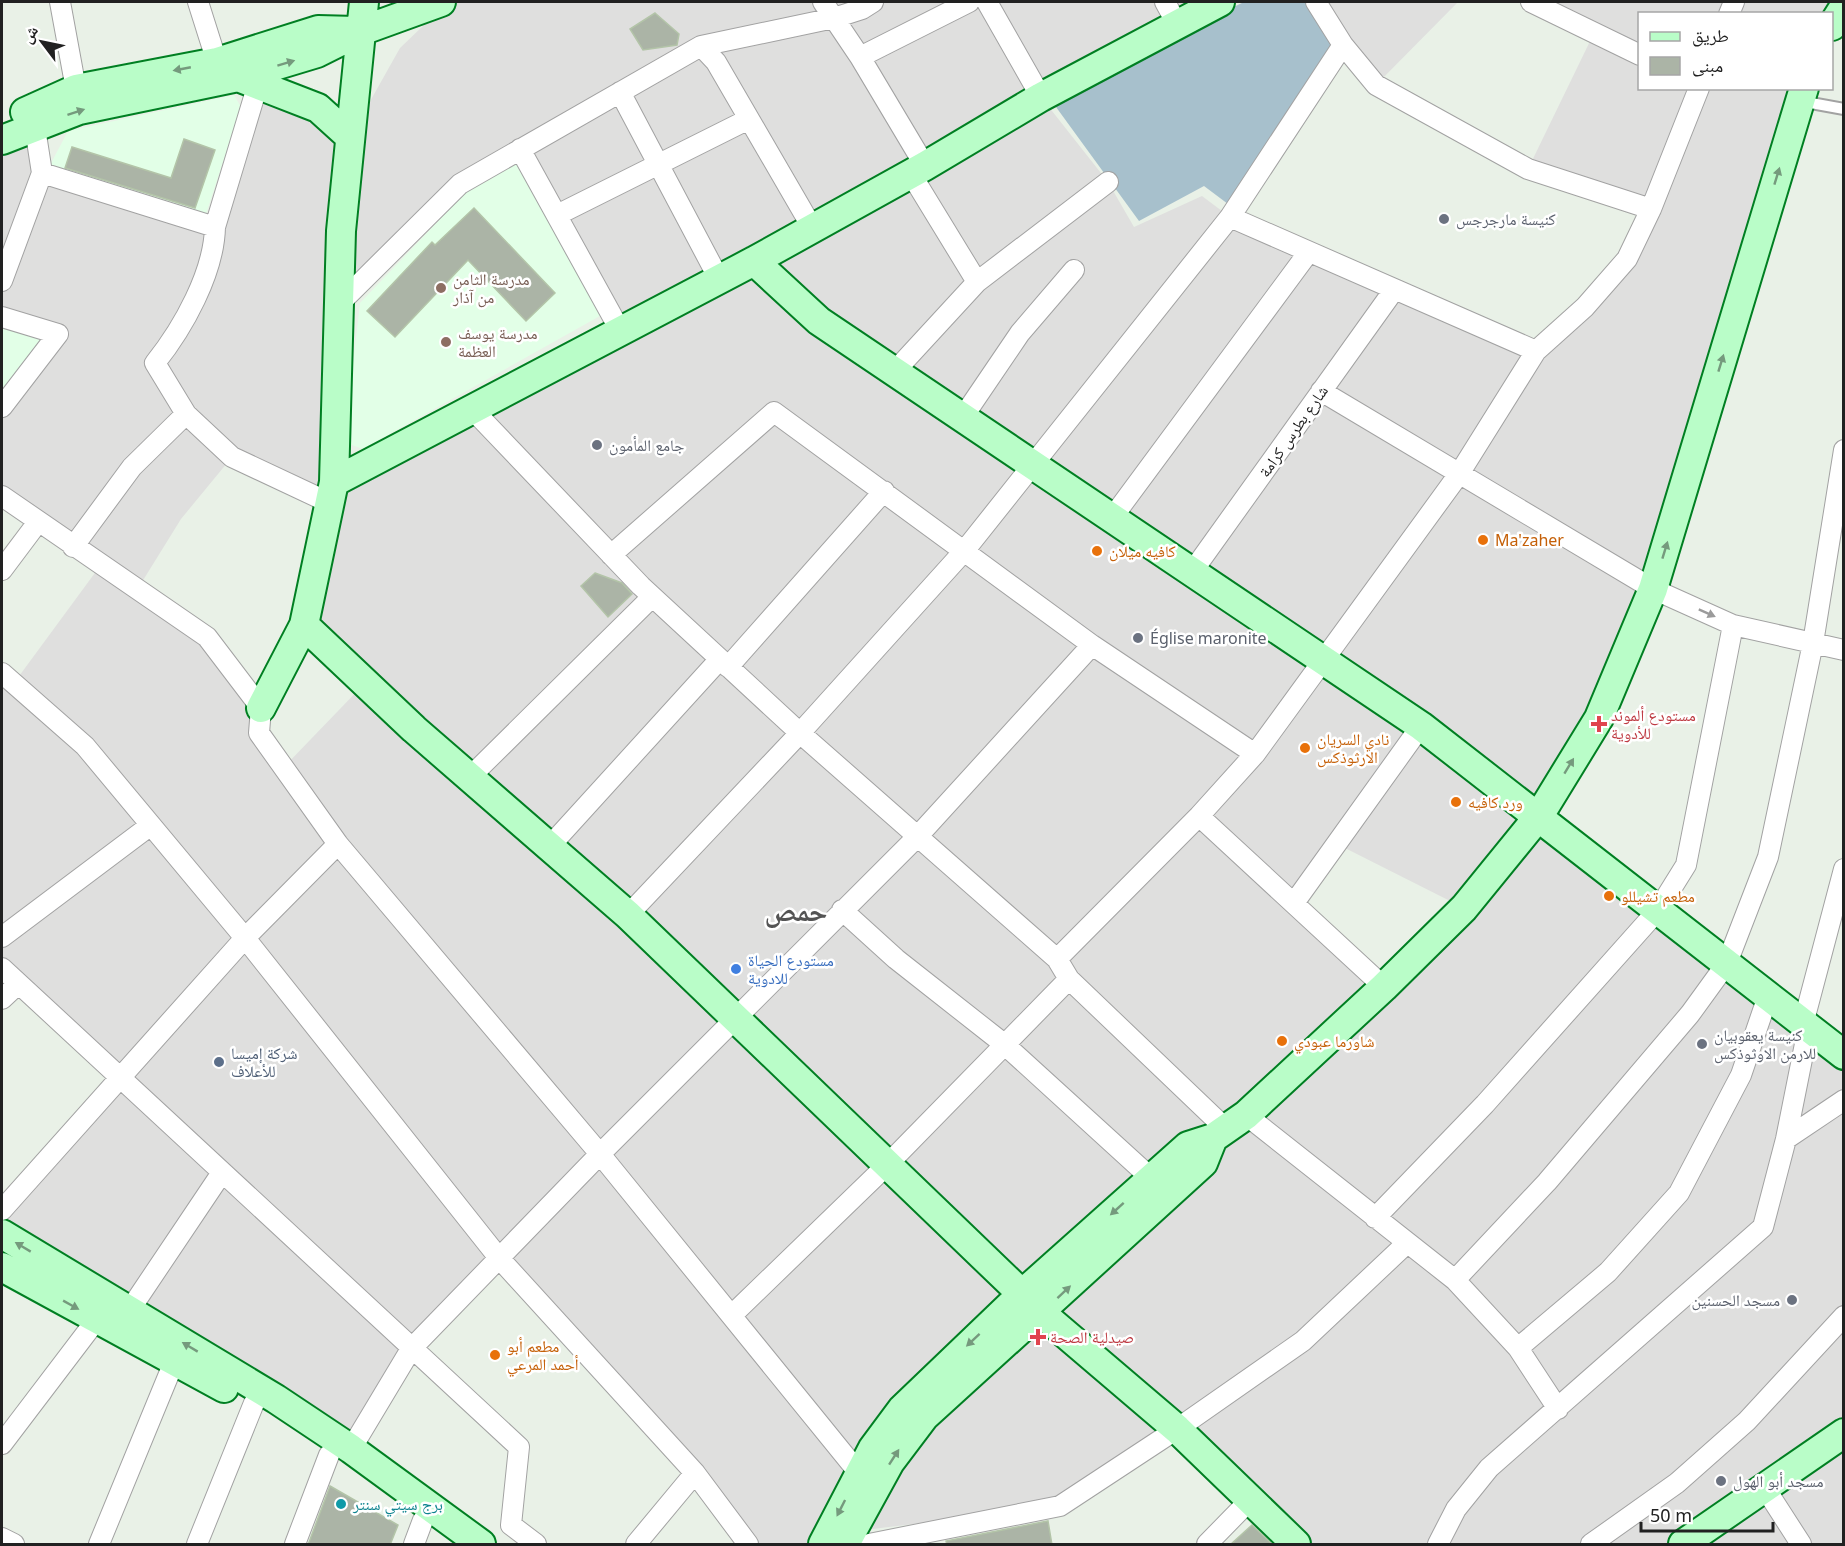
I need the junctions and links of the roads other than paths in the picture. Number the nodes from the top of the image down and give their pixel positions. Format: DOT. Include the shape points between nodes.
graph roads {
  1 [pos="60,2"];
  2 [pos="198,2"];
  3 [pos="364,2"];
  4 [pos="441,2"];
  5 [pos="823,2"];
  6 [pos="873,2"];
  7 [pos="969,2"];
  8 [pos="987,2"];
  9 [pos="1220,2"];
  10 [pos="1316,2"];
  11 [pos="1531,2"];
  12 [pos="1844,7"];
  13 [pos="1171,13"];
  14 [pos="834,18"];
  15 [pos="1833,24"];
  16 [pos="361,32"];
  17 [pos="1343,45"];
  18 [pos="701,46"];
  19 [pos="1638,54"];
  20 [pos="860,57"];
  21 [pos="238,74"];
  22 [pos="76,89"];
  23 [pos="1698,90"];
  24 [pos="621,92"];
  25 [pos="1802,95"];
  26 [pos="1041,97"];
  27 [pos="1844,109"];
  28 [pos="749,119"];
  29 [pos="2,123"];
  30 [pos="35,128"];
  31 [pos="350,137"];
  32 [pos="2,140"];
  33 [pos="520,149"];
  34 [pos="659,165"];
  35 [pos="918,170"];
  36 [pos="42,172"];
  37 [pos="1108,182"];
  38 [pos="1651,209"];
  39 [pos="557,215"];
  40 [pos="1230,218"];
  41 [pos="215,227"];
  42 [pos="813,229"];
  43 [pos="1308,253"];
  44 [pos="754,261"];
  45 [pos="1074,270"];
  46 [pos="719,279"];
  47 [pos="2,281"];
  48 [pos="977,282"];
  49 [pos="1394,290"];
  50 [pos="340,303"];
  51 [pos="2,317"];
  52 [pos="621,332"];
  53 [pos="1536,351"];
  54 [pos="896,372"];
  55 [pos="1321,391"];
  56 [pos="2,407"];
  57 [pos="472,409"];
  58 [pos="186,414"];
  59 [pos="963,417"];
  60 [pos="1844,450"];
  61 [pos="1032,465"];
  62 [pos="1459,474"];
  63 [pos="884,491"];
  64 [pos="332,493"];
  65 [pos="2,496"];
  66 [pos="1112,518"];
  67 [pos="38,522"];
  68 [pos="73,547"];
  69 [pos="965,550"];
  70 [pos="611,555"];
  71 [pos="2,570"];
  72 [pos="1192,572"];
  73 [pos="1653,589"];
  74 [pos="652,597"];
  75 [pos="304,625"];
  76 [pos="1733,625"];
  77 [pos="1813,643"];
  78 [pos="1092,645"];
  79 [pos="1844,650"];
  80 [pos="1322,659"];
  81 [pos="724,663"];
  82 [pos="2,673"];
  83 [pos="261,708"];
  84 [pos="1421,726"];
  85 [pos="800,733"];
  86 [pos="1255,754"];
  87 [pos="469,778"];
  88 [pos="1199,816"];
  89 [pos="1539,816"];
  90 [pos="151,825"];
  91 [pos="917,837"];
  92 [pos="338,844"];
  93 [pos="549,847"];
  94 [pos="1844,869"];
  95 [pos="1294,903"];
  96 [pos="1658,909"];
  97 [pos="842,910"];
  98 [pos="628,915"];
  99 [pos="2,937"];
  100 [pos="245,938"];
  101 [pos="1057,959"];
  102 [pos="1727,963"];
  103 [pos="2,968"];
  104 [pos="1069,979"];
  105 [pos="18,984"];
  106 [pos="1384,987"];
  107 [pos="1768,996"];
  108 [pos="2,999"];
  109 [pos="734,1019"];
  110 [pos="1803,1024"];
  111 [pos="1005,1044"];
  112 [pos="1844,1055"];
  113 [pos="118,1079"];
  114 [pos="1844,1100"];
  115 [pos="1229,1128"];
  116 [pos="1786,1139"];
  117 [pos="600,1154"];
  118 [pos="885,1166"];
  119 [pos="221,1174"];
  120 [pos="1151,1178"];
  121 [pos="2,1210"];
  122 [pos="1375,1218"];
  123 [pos="2,1234"];
  124 [pos="1407,1243"];
  125 [pos="499,1258"];
  126 [pos="2,1267"];
  127 [pos="1455,1280"];
  128 [pos="1031,1304"];
  129 [pos="129,1311"];
  130 [pos="732,1315"];
  131 [pos="1844,1316"];
  132 [pos="97,1319"];
  133 [pos="1518,1348"];
  134 [pos="411,1349"];
  135 [pos="174,1362"];
  136 [pos="254,1404"];
  137 [pos="1558,1409"];
  138 [pos="1177,1429"];
  139 [pos="1844,1433"];
  140 [pos="2,1443"];
  141 [pos="340,1452"];
  142 [pos="694,1473"];
  143 [pos="859,1473"];
  144 [pos="1765,1488"];
  145 [pos="1250,1500"];
  146 [pos="418,1532"];
  147 [pos="2,1538"];
  148 [pos="14,1545"];
  149 [pos="99,1545"];
  150 [pos="197,1545"];
  151 [pos="295,1545"];
  152 [pos="450,1545"];
  153 [pos="482,1545"];
  154 [pos="536,1545"];
  155 [pos="636,1545"];
  156 [pos="748,1545"];
  157 [pos="823,1545"];
  158 [pos="845,1545"];
  159 [pos="869,1545"];
  160 [pos="1208,1545"];
  161 [pos="1296,1545"];
  162 [pos="1438,1545"];
  163 [pos="1591,1545"];
  164 [pos="1683,1545"];
  165 [pos="1801,1545"];
  1 -- 22 [label="street"];
  2 -- 21 [label="street"];
  3 -- 16 [label="main road"];
  4 -- 16 [label="main road"];
  5 -- 14 [label="street"];
  6 -- 14 [label="street"];
  7 -- 20 [label="street"];
  8 -- 26 [label="street"];
  9 -- 13 [label="main road"];
  10 -- 17 [label="street"];
  11 -- 19 [label="street"];
  12 -- 15 [label="main road"];
  13 -- 26 [label="main road"];
  14 -- 18 [label="street"];
  14 -- 20 [label="street"];
  16 -- 21 [label="main road" via="317,53"];
  16 -- 31 [label="main road"];
  17 -- 38 [label="street" via="1376,86 1528,169"];
  17 -- 40 [label="street"];
  18 -- 24 [label="street"];
  18 -- 28 [label="street" via="716,62"];
  20 -- 35 [label="street"];
  21 -- 22 [label="main road, one-way"];
  30 -- 21 [label="main road, one-way" via="79,110"];
  21 -- 31 [label="main road" via="318,108"];
  21 -- 41 [label="street"];
  22 -- 29 [label="main road"];
  23 -- 38 [label="street"];
  24 -- 33 [label="street"];
  24 -- 34 [label="street"];
  25 -- 27 [label="lane"];
  73 -- 25 [label="main road, one-way"];
  26 -- 35 [label="main road"];
  28 -- 34 [label="street"];
  28 -- 42 [label="street"];
  30 -- 32 [label="main road"];
  30 -- 36 [label="street"];
  31 -- 50 [label="main road" via="341,231"];
  33 -- 39 [label="street"];
  33 -- 50 [label="street" via="460,183"];
  34 -- 39 [label="street"];
  34 -- 46 [label="street"];
  35 -- 42 [label="main road"];
  35 -- 48 [label="street"];
  36 -- 41 [label="street"];
  36 -- 47 [label="street"];
  37 -- 48 [label="street"];
  38 -- 53 [label="street" via="1627,259 1585,307"];
  39 -- 52 [label="street"];
  40 -- 43 [label="street"];
  40 -- 61 [label="street"];
  41 -- 58 [label="street" via="215,247 180,331 155,363"];
  42 -- 44 [label="main road"];
  43 -- 49 [label="street"];
  43 -- 66 [label="street"];
  44 -- 46 [label="main road"];
  44 -- 54 [label="main road" via="819,321"];
  45 -- 59 [label="street" via="1020,333"];
  46 -- 52 [label="main road"];
  48 -- 54 [label="street"];
  49 -- 53 [label="street"];
  49 -- 55 [label="street, شارع بطرس كرامة"];
  50 -- 64 [label="main road"];
  51 -- 56 [label="street" via="58,334"];
  52 -- 57 [label="main road"];
  53 -- 62 [label="street"];
  54 -- 59 [label="main road"];
  55 -- 62 [label="street"];
  55 -- 72 [label="street, شارع بطرس كرامة"];
  57 -- 64 [label="main road"];
  57 -- 70 [label="street"];
  58 -- 64 [label="street" via="232,457"];
  58 -- 68 [label="street" via="132,467"];
  59 -- 61 [label="main road"];
  60 -- 77 [label="street"];
  61 -- 66 [label="main road"];
  61 -- 69 [label="street"];
  62 -- 73 [label="street"];
  62 -- 80 [label="street"];
  63 -- 69 [label="street"];
  63 -- 70 [label="street" via="774,412"];
  63 -- 81 [label="street"];
  64 -- 75 [label="main road"];
  65 -- 67 [label="street"];
  66 -- 72 [label="main road"];
  67 -- 68 [label="street"];
  67 -- 71 [label="street"];
  68 -- 83 [label="street" via="207,637"];
  69 -- 78 [label="street"];
  69 -- 85 [label="street"];
  70 -- 74 [label="street"];
  72 -- 80 [label="main road"];
  73 -- 76 [label="street, one-way"];
  89 -- 73 [label="main road, one-way" via="1599,718"];
  74 -- 81 [label="street"];
  74 -- 87 [label="street"];
  75 -- 83 [label="main road"];
  75 -- 87 [label="main road"];
  76 -- 77 [label="street"];
  76 -- 96 [label="street" via="1686,865"];
  77 -- 79 [label="street"];
  77 -- 102 [label="street" via="1768,857"];
  78 -- 86 [label="street"];
  78 -- 91 [label="street"];
  80 -- 84 [label="main road"];
  80 -- 86 [label="street"];
  81 -- 85 [label="street"];
  81 -- 93 [label="street"];
  82 -- 90 [label="street" via="85,746"];
  83 -- 92 [label="street" via="259,733"];
  84 -- 89 [label="main road"];
  84 -- 95 [label="street"];
  85 -- 91 [label="street"];
  85 -- 98 [label="street"];
  86 -- 88 [label="street"];
  87 -- 93 [label="main road"];
  88 -- 95 [label="street"];
  88 -- 101 [label="street"];
  89 -- 96 [label="main road"];
  89 -- 106 [label="main road" via="1464,908"];
  90 -- 99 [label="street"];
  90 -- 100 [label="street"];
  91 -- 97 [label="street"];
  91 -- 101 [label="street"];
  92 -- 100 [label="street"];
  92 -- 117 [label="street"];
  93 -- 98 [label="main road"];
  94 -- 110 [label="street"];
  95 -- 106 [label="street"];
  96 -- 102 [label="main road"];
  96 -- 122 [label="street" via="1485,1104"];
  97 -- 109 [label="street"];
  97 -- 111 [label="street" via="896,959"];
  98 -- 109 [label="main road"];
  100 -- 113 [label="street"];
  100 -- 125 [label="street"];
  101 -- 104 [label="street"];
  102 -- 107 [label="main road"];
  102 -- 127 [label="street" via="1690,1014 1592,1130"];
  103 -- 105 [label="street"];
  104 -- 111 [label="street"];
  104 -- 115 [label="street"];
  105 -- 108 [label="street"];
  105 -- 113 [label="street"];
  106 -- 115 [label="main road"];
  107 -- 110 [label="main road"];
  107 -- 133 [label="street" via="1742,1075 1678,1193 1608,1272"];
  109 -- 117 [label="street"];
  109 -- 118 [label="main road"];
  110 -- 112 [label="main road"];
  110 -- 116 [label="street" via="1807,1034"];
  111 -- 118 [label="street"];
  111 -- 120 [label="street"];
  113 -- 119 [label="street"];
  113 -- 121 [label="street"];
  114 -- 116 [label="street"];
  115 -- 120 [label="main road" via="1188,1146"];
  115 -- 122 [label="street"];
  128 -- 115 [label="main road, one-way" via="1203,1163"];
  116 -- 137 [label="street" via="1763,1227"];
  117 -- 125 [label="street"];
  117 -- 130 [label="street"];
  118 -- 128 [label="main road"];
  118 -- 130 [label="street"];
  119 -- 129 [label="street"];
  119 -- 134 [label="street"];
  120 -- 128 [label="main road, one-way"];
  122 -- 124 [label="street"];
  129 -- 123 [label="main road, one-way"];
  124 -- 127 [label="street"];
  124 -- 138 [label="street" via="1303,1341"];
  125 -- 134 [label="street"];
  125 -- 142 [label="street"];
  126 -- 132 [label="main road, one-way"];
  127 -- 133 [label="street"];
  128 -- 138 [label="main road"];
  128 -- 143 [label="main road, one-way" via="902,1409"];
  158 -- 128 [label="main road, one-way" via="890,1462 924,1417"];
  141 -- 129 [label="main road, one-way" via="276,1399"];
  130 -- 143 [label="street"];
  131 -- 163 [label="street" via="1748,1421 1677,1483"];
  132 -- 135 [label="main road"];
  132 -- 140 [label="street"];
  133 -- 137 [label="street"];
  134 -- 141 [label="street"];
  134 -- 154 [label="street" via="519,1447 511,1525"];
  135 -- 136 [label="main road"];
  135 -- 149 [label="street"];
  136 -- 141 [label="main road"];
  136 -- 150 [label="street"];
  137 -- 162 [label="street" via="1489,1468 1456,1509"];
  138 -- 145 [label="main road"];
  138 -- 159 [label="street" via="1060,1506"];
  139 -- 144 [label="main road"];
  141 -- 146 [label="main road"];
  141 -- 151 [label="street"];
  141 -- 153 [label="main road"];
  142 -- 155 [label="street"];
  142 -- 156 [label="street"];
  143 -- 157 [label="main road, one-way"];
  144 -- 164 [label="main road"];
  144 -- 165 [label="street"];
  145 -- 160 [label="street"];
  145 -- 161 [label="main road"];
  146 -- 152 [label="main road"];
  147 -- 148 [label="street"];
}
